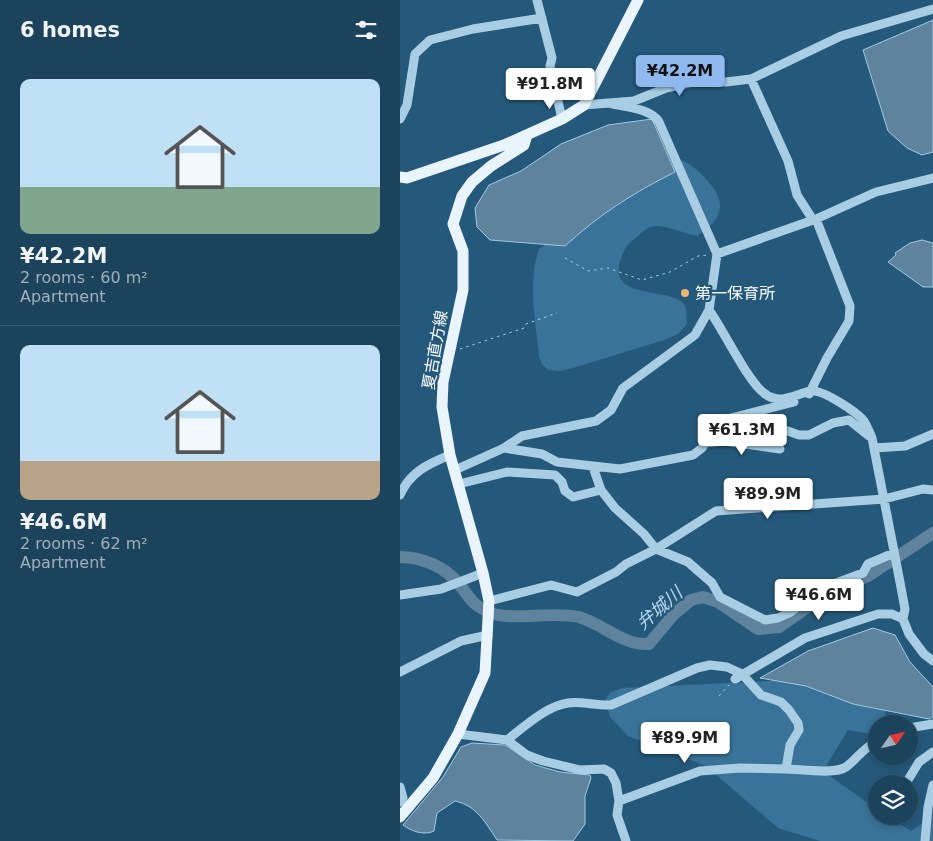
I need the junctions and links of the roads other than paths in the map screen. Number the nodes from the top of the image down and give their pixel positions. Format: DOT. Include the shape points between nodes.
graph roads {
  1 [pos="537,0"];
  2 [pos="638,0"];
  3 [pos="933,9"];
  4 [pos="542,18"];
  5 [pos="751,78"];
  6 [pos="608,103"];
  7 [pos="584,105"];
  8 [pos="400,118"];
  9 [pos="562,119"];
  10 [pos="527,135"];
  11 [pos="400,176"];
  12 [pos="933,178"];
  13 [pos="815,219"];
  14 [pos="717,254"];
  15 [pos="709,310"];
  16 [pos="813,391"];
  17 [pos="715,424"];
  18 [pos="933,434"];
  19 [pos="872,438"];
  20 [pos="704,443"];
  21 [pos="504,448"];
  22 [pos="874,448"];
  23 [pos="780,449"];
  24 [pos="450,456"];
  25 [pos="592,467"];
  26 [pos="455,470"];
  27 [pos="459,484"];
  28 [pos="601,490"];
  29 [pos="933,490"];
  30 [pos="400,495"];
  31 [pos="884,499"];
  32 [pos="656,549"];
  33 [pos="894,553"];
  34 [pos="483,573"];
  35 [pos="400,595"];
  36 [pos="488,601"];
  37 [pos="903,619"];
  38 [pos="488,630"];
  39 [pos="933,661"];
  40 [pos="400,672"];
  41 [pos="738,676"];
  42 [pos="933,724"];
  43 [pos="918,726"];
  44 [pos="458,734"];
  45 [pos="507,740"];
  46 [pos="868,745"];
  47 [pos="933,752"];
  48 [pos="786,769"];
  49 [pos="911,775"];
  50 [pos="933,786"];
  51 [pos="400,787"];
  52 [pos="619,801"];
  53 [pos="400,802"];
  54 [pos="400,817"];
  55 [pos="626,841"];
  56 [pos="925,841"];
  1 -- 4 [label="street"];
  2 -- 7 [label="main road"];
  3 -- 5 [label="street" via="840,36"];
  4 -- 8 [label="street" via="473,29 430,40 416,54 407,105"];
  4 -- 9 [label="street"];
  5 -- 6 [label="street" via="693,82 666,88 634,101"];
  5 -- 13 [label="street" via="788,161 797,195"];
  6 -- 7 [label="street"];
  6 -- 14 [label="street" via="646,110 656,116"];
  7 -- 9 [label="main road, 夏吉直方線"];
  9 -- 10 [label="main road, 夏吉直方線"];
  10 -- 11 [label="main road" via="407,178"];
  10 -- 24 [label="main road, 夏吉直方線" via="524,145 472,182 456,211 453,224 463,251 463,290 443,382 442,406"];
  12 -- 13 [label="street" via="876,192"];
  13 -- 14 [label="street"];
  13 -- 16 [label="street" via="850,306 849,321 827,358"];
  14 -- 15 [label="street"];
  15 -- 16 [label="street" via="764,394 783,399"];
  15 -- 21 [label="street" via="695,335 622,388 605,416 596,421 522,436"];
  16 -- 17 [label="street" via="799,401 723,419"];
  16 -- 19 [label="street" via="853,411 864,421"];
  17 -- 19 [label="street" via="756,420 799,435 809,435 833,423 849,420"];
  17 -- 20 [label="street"];
  18 -- 22 [label="street" via="905,446"];
  19 -- 22 [label="street"];
  20 -- 23 [label="street" via="724,441"];
  20 -- 25 [label="street" via="693,455 620,469"];
  21 -- 25 [label="street"];
  21 -- 26 [label="street"];
  22 -- 31 [label="street"];
  24 -- 26 [label="main road, 夏吉直方線"];
  24 -- 30 [label="street" via="425,465 411,477"];
  25 -- 28 [label="street"];
  26 -- 27 [label="main road, 夏吉直方線"];
  27 -- 28 [label="street" via="507,472 555,475 562,482 564,491 573,497"];
  27 -- 34 [label="main road, 夏吉直方線"];
  28 -- 32 [label="street"];
  29 -- 31 [label="street" via="923,489"];
  31 -- 32 [label="street" via="716,511"];
  31 -- 33 [label="street"];
  32 -- 33 [label="street" via="688,562 712,583 720,597 765,620 789,613 823,588 863,573 868,564"];
  32 -- 36 [label="street" via="578,592 551,585"];
  33 -- 37 [label="street" via="905,609"];
  34 -- 35 [label="street" via="441,590"];
  34 -- 36 [label="main road, 夏吉直方線"];
  36 -- 38 [label="main road, 夏吉直方線"];
  37 -- 39 [label="street" via="909,634"];
  37 -- 41 [label="street" via="892,614 878,614 805,638"];
  38 -- 40 [label="street"];
  38 -- 44 [label="main road, 夏吉直方線" via="485,673"];
  41 -- 45 [label="street" via="727,667 710,665 611,705 568,702 552,708"];
  41 -- 48 [label="street" via="761,695 781,702 798,723 799,730 790,745"];
  42 -- 43 [label="street"];
  44 -- 45 [label="street"];
  44 -- 54 [label="main road, 夏吉直方線" via="432,778"];
  45 -- 52 [label="street" via="527,755 543,761 580,770 604,769 614,778"];
  46 -- 48 [label="street" via="845,768 837,771"];
  47 -- 49 [label="street" via="919,762"];
  48 -- 52 [label="street" via="700,771"];
  50 -- 56 [label="street"];
  51 -- 53 [label="street" via="403,798"];
  52 -- 55 [label="street" via="617,815"];
}
